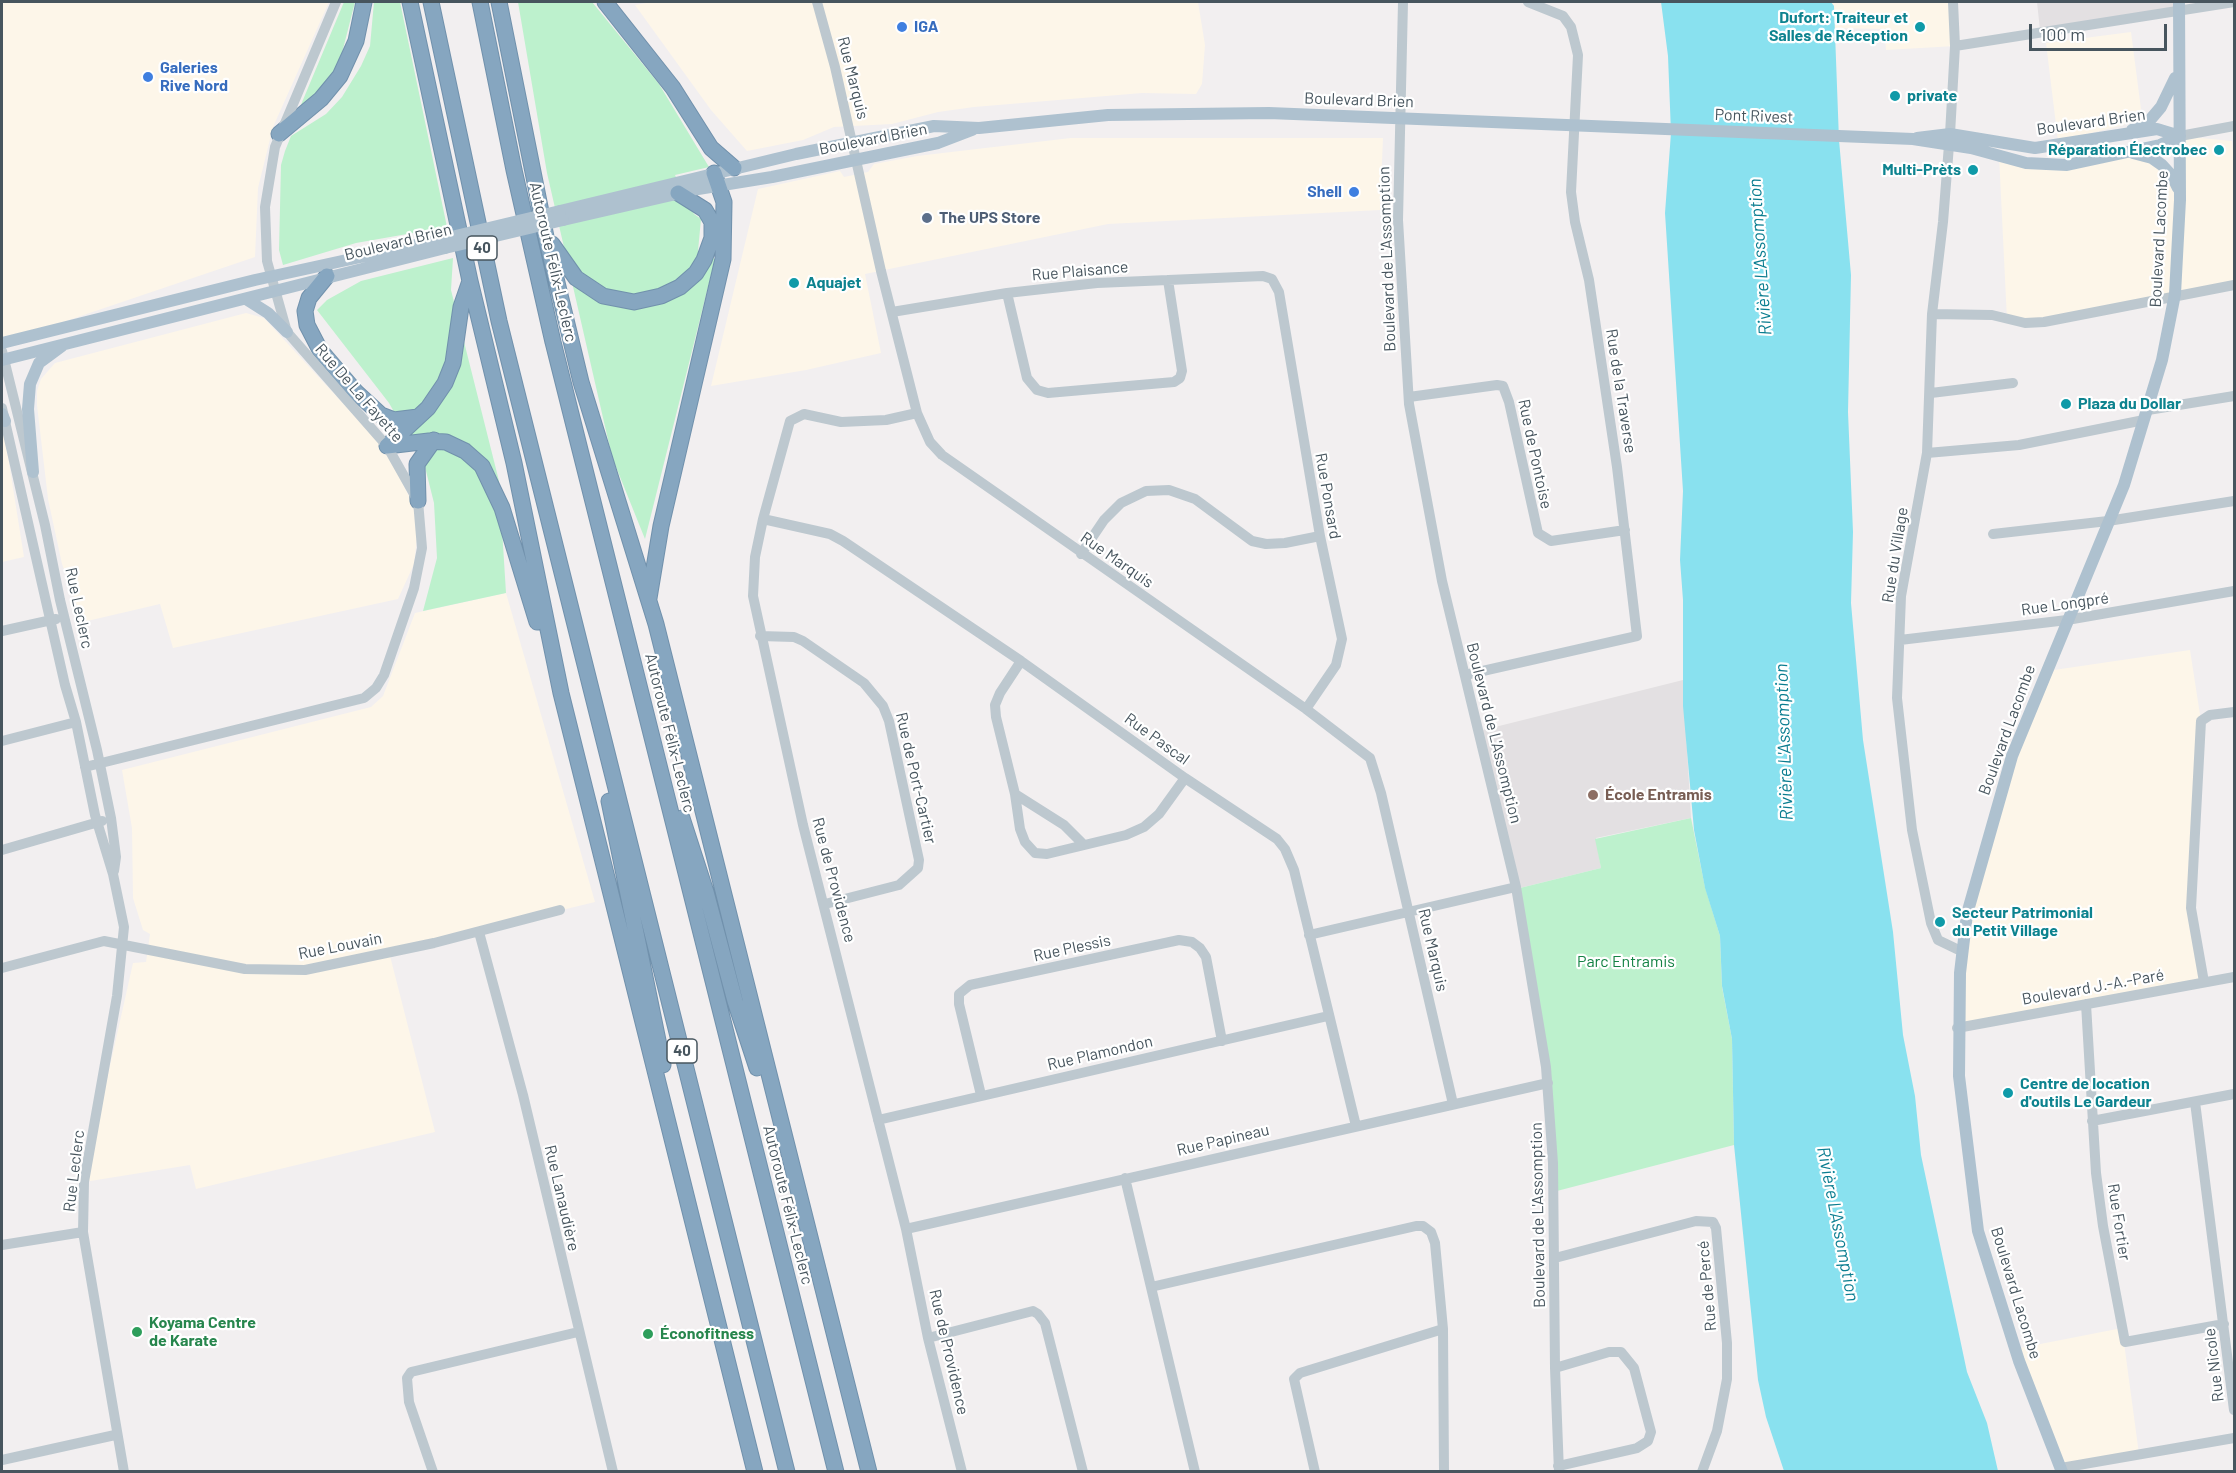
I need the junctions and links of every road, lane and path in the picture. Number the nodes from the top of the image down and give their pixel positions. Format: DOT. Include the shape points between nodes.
graph roads {
  1 [pos="336,2"];
  2 [pos="364,2"];
  3 [pos="410,2"];
  4 [pos="430,2"];
  5 [pos="480,2"];
  6 [pos="499,2"];
  7 [pos="605,2"];
  8 [pos="818,2"];
  9 [pos="1403,2"];
  10 [pos="1528,2"];
  11 [pos="1953,2"];
  12 [pos="2234,2"];
  13 [pos="2179,6"];
  14 [pos="1955,46"];
  15 [pos="2177,71"];
  16 [pos="1399,118"];
  17 [pos="1574,125"];
  18 [pos="2235,126"];
  19 [pos="979,128"];
  20 [pos="1632,128"];
  21 [pos="279,134"];
  22 [pos="2126,134"];
  23 [pos="2180,136"];
  24 [pos="1875,137"];
  25 [pos="1949,140"];
  26 [pos="852,142"];
  27 [pos="2128,152"];
  28 [pos="855,159"];
  29 [pos="734,168"];
  30 [pos="717,179"];
  31 [pos="2180,192"];
  32 [pos="678,193"];
  33 [pos="561,216"];
  34 [pos="546,237"];
  35 [pos="444,244"];
  36 [pos="327,276"];
  37 [pos="271,277"];
  38 [pos="1272,279"];
  39 [pos="1168,280"];
  40 [pos="470,281"];
  41 [pos="2235,285"];
  42 [pos="277,290"];
  43 [pos="1007,293"];
  44 [pos="2175,294"];
  45 [pos="246,298"];
  46 [pos="892,312"];
  47 [pos="1932,314"];
  48 [pos="287,332"];
  49 [pos="68,342"];
  50 [pos="2,344"];
  51 [pos="2,357"];
  52 [pos="2013,383"];
  53 [pos="1931,393"];
  54 [pos="2235,396"];
  55 [pos="1409,397"];
  56 [pos="2,408"];
  57 [pos="917,413"];
  58 [pos="2146,415"];
  59 [pos="418,417"];
  60 [pos="3,418"];
  61 [pos="434,440"];
  62 [pos="387,446"];
  63 [pos="1927,453"];
  64 [pos="33,472"];
  65 [pos="417,501"];
  66 [pos="2235,501"];
  67 [pos="763,519"];
  68 [pos="2108,521"];
  69 [pos="1625,530"];
  70 [pos="1993,534"];
  71 [pos="1320,536"];
  72 [pos="1081,554"];
  73 [pos="2235,591"];
  74 [pos="649,600"];
  75 [pos="65,618"];
  76 [pos="50,620"];
  77 [pos="2067,620"];
  78 [pos="577,630"];
  79 [pos="2,631"];
  80 [pos="760,636"];
  81 [pos="1900,640"];
  82 [pos="1021,661"];
  83 [pos="1465,675"];
  84 [pos="561,693"];
  85 [pos="1306,709"];
  86 [pos="2235,712"];
  87 [pos="647,715"];
  88 [pos="76,722"];
  89 [pos="2,741"];
  90 [pos="100,764"];
  91 [pos="85,767"];
  92 [pos="1185,778"];
  93 [pos="1015,794"];
  94 [pos="111,818"];
  95 [pos="97,824"];
  96 [pos="1084,845"];
  97 [pos="2,850"];
  98 [pos="113,874"];
  99 [pos="1516,887"];
  100 [pos="825,904"];
  101 [pos="560,910"];
  102 [pos="1409,913"];
  103 [pos="479,932"];
  104 [pos="1309,935"];
  105 [pos="124,944"];
  106 [pos="1963,952"];
  107 [pos="2,968"];
  108 [pos="2235,977"];
  109 [pos="2204,982"];
  110 [pos="2086,1004"];
  111 [pos="1328,1016"];
  112 [pos="1958,1028"];
  113 [pos="1222,1041"];
  114 [pos="1548,1083"];
  115 [pos="2235,1094"];
  116 [pos="981,1095"];
  117 [pos="2195,1102"];
  118 [pos="1453,1104"];
  119 [pos="878,1120"];
  120 [pos="2092,1121"];
  121 [pos="1356,1126"];
  122 [pos="678,1160"];
  123 [pos="1125,1178"];
  124 [pos="800,1199"];
  125 [pos="906,1229"];
  126 [pos="83,1233"];
  127 [pos="2,1245"];
  128 [pos="1555,1258"];
  129 [pos="1150,1287"];
  130 [pos="2224,1324"];
  131 [pos="1443,1329"];
  132 [pos="578,1332"];
  133 [pos="928,1338"];
  134 [pos="1555,1368"];
  135 [pos="2235,1410"];
  136 [pos="116,1435"];
  137 [pos="2235,1438"];
  138 [pos="2,1460"];
  139 [pos="1558,1469"];
  140 [pos="2062,1470"];
  141 [pos="124,1472"];
  142 [pos="433,1472"];
  143 [pos="613,1472"];
  144 [pos="756,1472"];
  145 [pos="787,1472"];
  146 [pos="836,1472"];
  147 [pos="869,1472"];
  148 [pos="962,1472"];
  149 [pos="1083,1472"];
  150 [pos="1195,1472"];
  151 [pos="1315,1472"];
  152 [pos="1444,1472"];
  153 [pos="1702,1472"];
  1 -- 21 [label="street, Rue De La Fayette"];
  2 -- 21 [label="highway" via="356,41 340,76 321,99"];
  3 -- 40 [label="highway"];
  4 -- 78 [label="highway, 40" via="487,267"];
  5 -- 87 [label="highway, Autoroute Félix-Leclerc" via="553,342"];
  6 -- 34 [label="highway"];
  7 -- 29 [label="highway" via="673,87 711,148"];
  8 -- 26 [label="street, Rue Marquis"];
  9 -- 16 [label="street, Boulevard de L'Assomption"];
  10 -- 17 [label="street, Rue de la Traverse" via="1563,16 1571,27 1578,55"];
  11 -- 14 [label="street, Rue du Village"];
  12 -- 13 [label="street"];
  13 -- 14 [label="street"];
  13 -- 15 [label="main road, Boulevard Lacombe"];
  14 -- 25 [label="street, Rue du Village"];
  15 -- 22 [label="main road" via="2161,107 2150,120"];
  15 -- 23 [label="main road, Boulevard Lacombe"];
  16 -- 17 [label="main road, Boulevard Brien"];
  16 -- 19 [label="main road, Boulevard Brien" via="1166,113 1059,118"];
  16 -- 55 [label="street, Boulevard de L'Assomption" via="1398,220"];
  17 -- 20 [label="main road, Boulevard Brien"];
  17 -- 69 [label="street, Rue de la Traverse" via="1571,192 1589,280"];
  18 -- 23 [label="street"];
  19 -- 26 [label="main road, Boulevard Brien" via="934,126"];
  19 -- 28 [label="main road, Boulevard Brien" via="938,143"];
  20 -- 24 [label="main road, Pont Rivest"];
  21 -- 37 [label="street, Rue De La Fayette" via="265,207"];
  22 -- 23 [label="main road, Boulevard Brien" via="2157,129"];
  22 -- 25 [label="main road, Boulevard Brien" via="2036,148"];
  23 -- 27 [label="main road, Boulevard Brien"];
  23 -- 31 [label="main road, Boulevard Lacombe"];
  24 -- 25 [label="main road, Boulevard Brien"];
  25 -- 27 [label="main road, Boulevard Brien" via="2026,163 2067,165"];
  25 -- 47 [label="street, Rue du Village"];
  26 -- 28 [label="street, Rue Marquis"];
  26 -- 29 [label="main road, Boulevard Brien"];
  27 -- 31 [label="main road" via="2142,154 2162,165"];
  28 -- 30 [label="main road, Boulevard Brien" via="772,177"];
  28 -- 46 [label="street, Rue Marquis"];
  29 -- 30 [label="main road, Boulevard Brien"];
  30 -- 32 [label="main road, Boulevard Brien"];
  30 -- 33 [label="main road, Boulevard Brien"];
  30 -- 74 [label="highway" via="724,223 722,267 662,526"];
  31 -- 44 [label="main road, Boulevard Lacombe"];
  32 -- 33 [label="main road, Boulevard Brien"];
  32 -- 34 [label="highway" via="705,210 712,222 712,238 696,273 661,296 626,302 595,292 571,272"];
  33 -- 35 [label="main road, Boulevard Brien, bridge"];
  34 -- 74 [label="highway" via="595,433"];
  35 -- 36 [label="main road, Boulevard Brien"];
  35 -- 37 [label="main road, Boulevard Brien"];
  36 -- 42 [label="main road, Boulevard Brien"];
  36 -- 59 [label="highway" via="309,298 305,311 307,325 320,350 381,415 394,420"];
  37 -- 42 [label="street, Rue De La Fayette"];
  37 -- 50 [label="main road, Boulevard Brien"];
  38 -- 39 [label="street, Rue Plaisance" via="1263,276"];
  38 -- 71 [label="street, Rue Ponsard" via="1279,292"];
  39 -- 43 [label="street, Rue Plaisance"];
  39 -- 43 [label="street" via="1180,378 1174,382 1060,392 1041,392 1027,378"];
  40 -- 59 [label="highway" via="448,375 435,399"];
  40 -- 84 [label="highway" via="514,463"];
  41 -- 44 [label="street"];
  42 -- 45 [label="main road, Boulevard Brien"];
  42 -- 48 [label="street, Rue De La Fayette"];
  43 -- 46 [label="street, Rue Plaisance"];
  44 -- 47 [label="street" via="2044,322 2025,323 1992,315"];
  44 -- 58 [label="main road, Boulevard Lacombe"];
  45 -- 48 [label="main road"];
  45 -- 49 [label="main road, Boulevard Brien"];
  46 -- 57 [label="street, Rue Marquis"];
  47 -- 53 [label="street, Rue du Village"];
  48 -- 62 [label="street, Rue De La Fayette"];
  49 -- 51 [label="main road, Boulevard Brien"];
  49 -- 64 [label="main road" via="39,363 32,377 27,409"];
  51 -- 64 [label="street, Rue Leclerc"];
  52 -- 53 [label="street"];
  53 -- 63 [label="street, Rue du Village"];
  54 -- 58 [label="street"];
  55 -- 69 [label="street, Rue de Pontoise" via="1503,386 1538,533 1551,541"];
  55 -- 83 [label="street, Boulevard de L'Assomption" via="1431,530"];
  56 -- 60 [label="street, Rue Leclerc"];
  57 -- 67 [label="street, Rue de Providence" via="886,420 841,422 804,414 790,421"];
  57 -- 72 [label="street, Rue Marquis" via="930,442 942,454"];
  58 -- 63 [label="street" via="2019,445"];
  58 -- 68 [label="main road, Boulevard Lacombe"];
  59 -- 62 [label="highway"];
  60 -- 76 [label="street, Rue Leclerc"];
  61 -- 62 [label="highway"];
  61 -- 65 [label="highway" via="417,464"];
  61 -- 84 [label="highway" via="462,448 489,478"];
  62 -- 65 [label="street, Rue De La Fayette"];
  63 -- 81 [label="street, Rue du Village" via="1901,596"];
  64 -- 75 [label="street, Rue Leclerc"];
  65 -- 90 [label="street, Rue De La Fayette" via="423,539 418,576 384,675 368,695"];
  66 -- 68 [label="street"];
  67 -- 80 [label="street, Rue de Providence" via="753,585"];
  67 -- 82 [label="street, Rue Pascal" via="830,534"];
  68 -- 70 [label="street"];
  68 -- 77 [label="main road, Boulevard Lacombe"];
  69 -- 83 [label="street, Rue de la Traverse" via="1638,636"];
  71 -- 72 [label="street" via="1285,543 1252,541 1195,499 1169,490 1146,491 1121,503"];
  71 -- 85 [label="street, Rue Ponsard" via="1339,619 1341,649 1336,664"];
  72 -- 85 [label="street, Rue Marquis"];
  73 -- 77 [label="street, Rue Longpré"];
  74 -- 124 [label="highway"];
  75 -- 76 [label="street"];
  75 -- 90 [label="street, Rue Leclerc"];
  76 -- 79 [label="street"];
  76 -- 88 [label="street, Rue Leclerc"];
  77 -- 81 [label="street, Rue Longpré"];
  77 -- 106 [label="main road, Boulevard Lacombe" via="2012,756 1967,914"];
  78 -- 122 [label="highway" via="660,1041"];
  78 -- 145 [label="highway, 40"];
  80 -- 100 [label="street, Rue de Providence"];
  80 -- 100 [label="street, Rue de Port-Cartier" via="803,641 864,683 883,706 889,721 918,868 899,885"];
  81 -- 106 [label="street, Rue du Village" via="1897,698 1912,830 1938,940"];
  82 -- 92 [label="street, Rue Pascal"];
  82 -- 93 [label="street" via="995,705"];
  83 -- 99 [label="street, Boulevard de L'Assomption"];
  84 -- 122 [label="highway"];
  85 -- 102 [label="street, Rue Marquis" via="1370,758"];
  86 -- 109 [label="street" via="2210,715 2201,721 2191,908"];
  87 -- 124 [label="highway"];
  87 -- 146 [label="highway, Autoroute Félix-Leclerc"];
  88 -- 89 [label="street"];
  88 -- 91 [label="street, Rue Leclerc"];
  90 -- 91 [label="street, Rue De La Fayette"];
  90 -- 94 [label="street, Rue Leclerc"];
  91 -- 95 [label="street, Rue Leclerc"];
  92 -- 96 [label="street" via="1159,814 1144,827"];
  92 -- 104 [label="street, Rue Pascal" via="1277,839 1285,849 1294,870"];
  93 -- 96 [label="street" via="1057,819"];
  93 -- 96 [label="street" via="1020,829 1035,853"];
  94 -- 95 [label="street"];
  94 -- 98 [label="street, Rue Leclerc" via="116,857"];
  95 -- 97 [label="street"];
  95 -- 98 [label="street, Rue Leclerc"];
  98 -- 105 [label="street, Rue Leclerc"];
  99 -- 102 [label="street"];
  99 -- 114 [label="street, Boulevard de L'Assomption"];
  100 -- 119 [label="street, Rue de Providence"];
  101 -- 103 [label="street, Rue Louvain"];
  102 -- 104 [label="street"];
  102 -- 118 [label="street, Rue Marquis"];
  103 -- 105 [label="street, Rue Louvain" via="305,970 245,969"];
  103 -- 132 [label="street, Rue Lanaudière" via="523,1095"];
  104 -- 111 [label="street, Rue Pascal"];
  105 -- 107 [label="street, Rue Louvain" via="99,942"];
  105 -- 126 [label="street, Rue Leclerc" via="84,1182"];
  106 -- 112 [label="main road, Boulevard Lacombe"];
  108 -- 109 [label="street, Boulevard J.-A.-Paré"];
  109 -- 110 [label="street, Boulevard J.-A.-Paré"];
  110 -- 112 [label="street, Boulevard J.-A.-Paré"];
  110 -- 120 [label="street, Rue Fortier"];
  111 -- 113 [label="street, Rue Plamondon"];
  111 -- 121 [label="street, Rue Pascal"];
  112 -- 140 [label="main road, Boulevard Lacombe" via="1959,1076 1978,1231 2019,1361"];
  113 -- 116 [label="street, Rue Plamondon"];
  113 -- 116 [label="street, Rue Plessis" via="1206,957 1192,942 1179,940 970,986 959,994 959,1004"];
  114 -- 118 [label="street, Rue Papineau"];
  114 -- 128 [label="street, Boulevard de L'Assomption"];
  115 -- 117 [label="street"];
  116 -- 119 [label="street, Rue Plamondon"];
  117 -- 120 [label="street"];
  117 -- 130 [label="street, Rue Nicole"];
  118 -- 121 [label="street, Rue Papineau"];
  119 -- 125 [label="street, Rue de Providence"];
  120 -- 130 [label="street, Rue Fortier" via="2103,1226 2125,1342"];
  121 -- 123 [label="street, Rue Papineau"];
  122 -- 144 [label="highway"];
  123 -- 125 [label="street, Rue Papineau"];
  123 -- 129 [label="street"];
  124 -- 147 [label="highway"];
  125 -- 133 [label="street, Rue de Providence"];
  126 -- 127 [label="street"];
  126 -- 136 [label="street, Rue Leclerc"];
  128 -- 134 [label="street, Boulevard de L'Assomption"];
  128 -- 153 [label="street, Rue de Percé" via="1696,1221 1713,1222 1727,1343 1727,1379 1717,1431"];
  129 -- 131 [label="street" via="1416,1226 1431,1232 1435,1243"];
  129 -- 150 [label="street"];
  130 -- 135 [label="street, Rue Nicole"];
  131 -- 151 [label="street" via="1300,1373 1294,1379"];
  131 -- 152 [label="street"];
  132 -- 142 [label="street" via="411,1372 407,1378 408,1394"];
  132 -- 143 [label="street, Rue Lanaudière"];
  133 -- 148 [label="street, Rue de Providence"];
  133 -- 149 [label="street" via="1033,1311 1038,1314 1045,1323"];
  134 -- 139 [label="street, Boulevard de L'Assomption"];
  134 -- 139 [label="street" via="1621,1352 1634,1368 1651,1432 1648,1442 1637,1448"];
  136 -- 138 [label="street"];
  136 -- 141 [label="street, Rue Leclerc"];
  137 -- 140 [label="street"];
}
